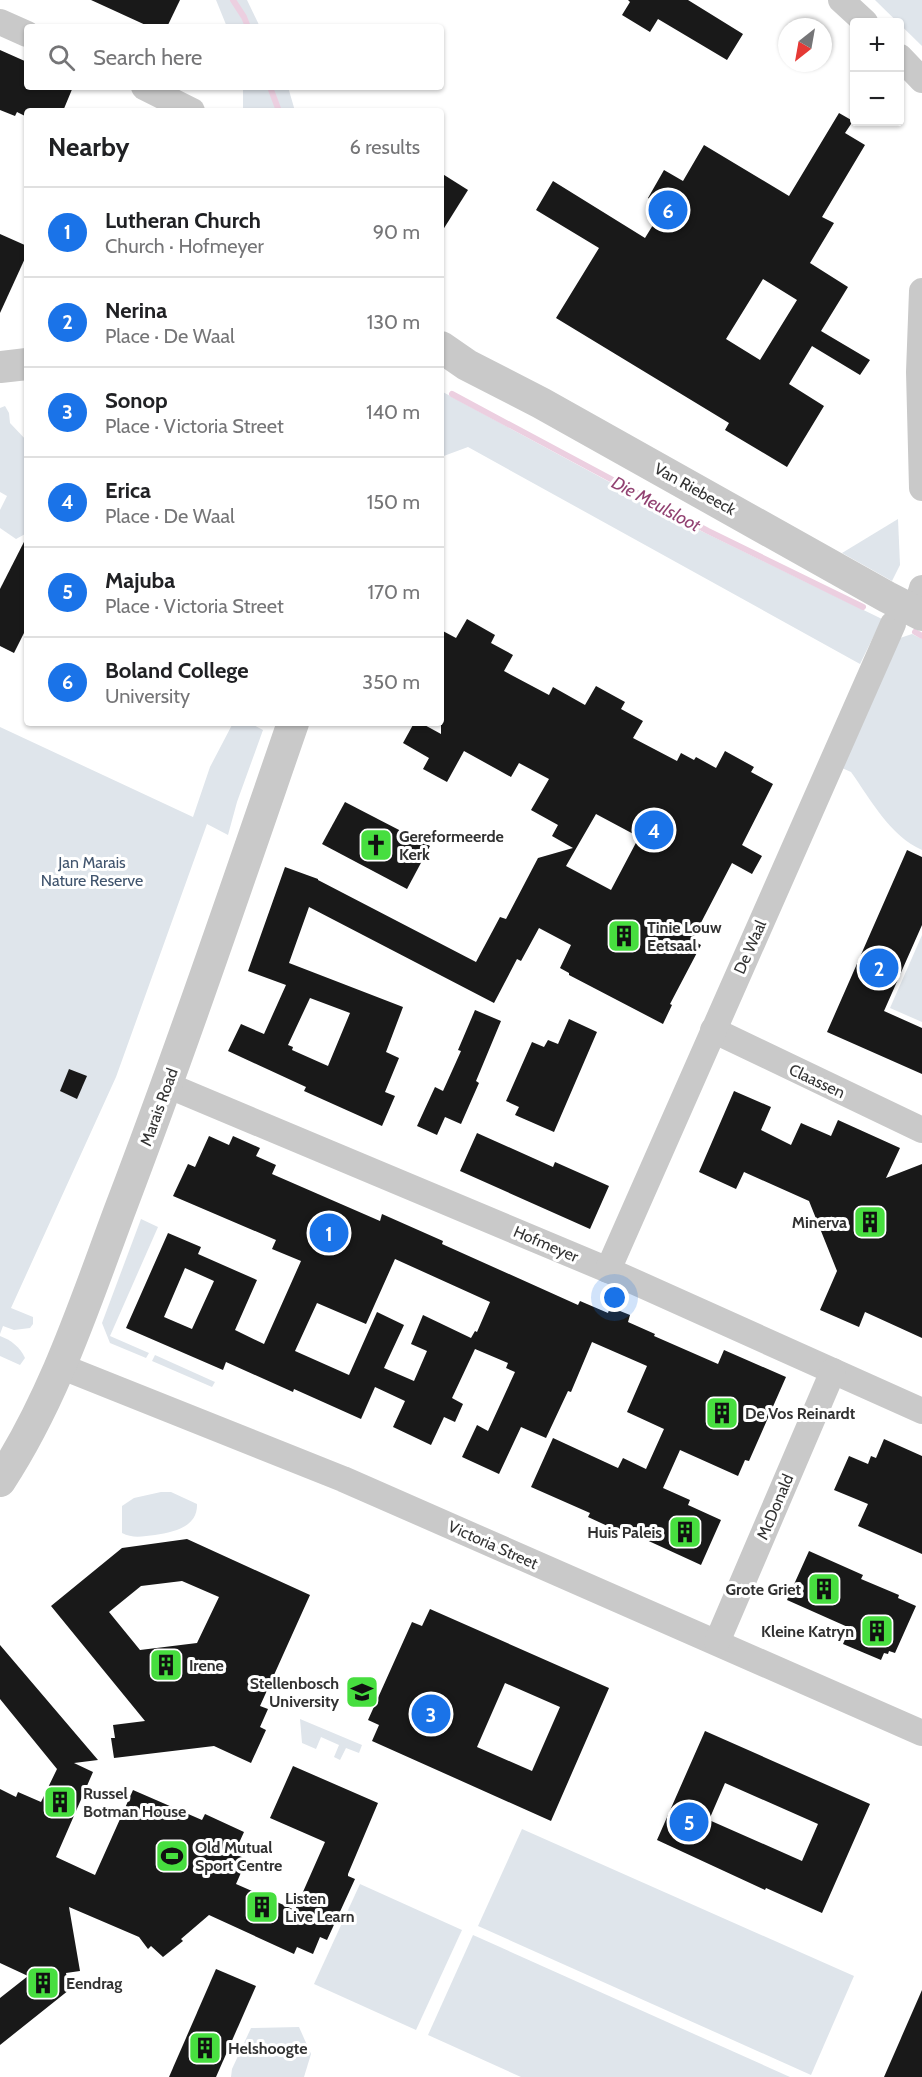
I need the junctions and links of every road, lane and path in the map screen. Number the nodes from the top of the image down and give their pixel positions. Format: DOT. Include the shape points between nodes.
graph roads {
  1 [pos="841,0"];
  2 [pos="861,18"];
  3 [pos="0,22"];
  4 [pos="24,33"];
  5 [pos="904,61"];
  6 [pos="922,80"];
  7 [pos="150,90"];
  8 [pos="188,108"];
  9 [pos="922,291"];
  10 [pos="454,361"];
  11 [pos="24,364"];
  12 [pos="0,367"];
  13 [pos="24,377"];
  14 [pos="0,378"];
  15 [pos="922,488"];
  16 [pos="912,609"];
  17 [pos="292,726"];
  18 [pos="713,1030"];
  19 [pos="167,1085"];
  20 [pos="922,1130"];
  21 [pos="608,1270"];
  22 [pos="60,1366"];
  23 [pos="833,1371"];
  24 [pos="922,1411"];
  25 [pos="0,1481"];
  26 [pos="717,1642"];
  27 [pos="922,1733"];
  1 -- 2 [label="street"];
  3 -- 4 [label="street"];
  5 -- 6 [label="street"];
  7 -- 8 [label="street"];
  9 -- 15 [label="street"];
  10 -- 16 [label="street, Van Riebeeck" via="541,403"];
  11 -- 12 [label="street"];
  13 -- 14 [label="street"];
  16 -- 18 [label="street, De Waal"];
  17 -- 19 [label="street, Marais Road"];
  18 -- 20 [label="street, Claassen"];
  18 -- 21 [label="street, De Waal"];
  19 -- 21 [label="street, Hofmeyer"];
  19 -- 22 [label="street, Marais Road"];
  21 -- 23 [label="street, Hofmeyer"];
  22 -- 25 [label="street, Marais Road"];
  22 -- 26 [label="street, Victoria Street" via="343,1479"];
  23 -- 24 [label="street, Hofmeyer"];
  23 -- 26 [label="street, McDonald"];
  26 -- 27 [label="street, Victoria Street"];
}
